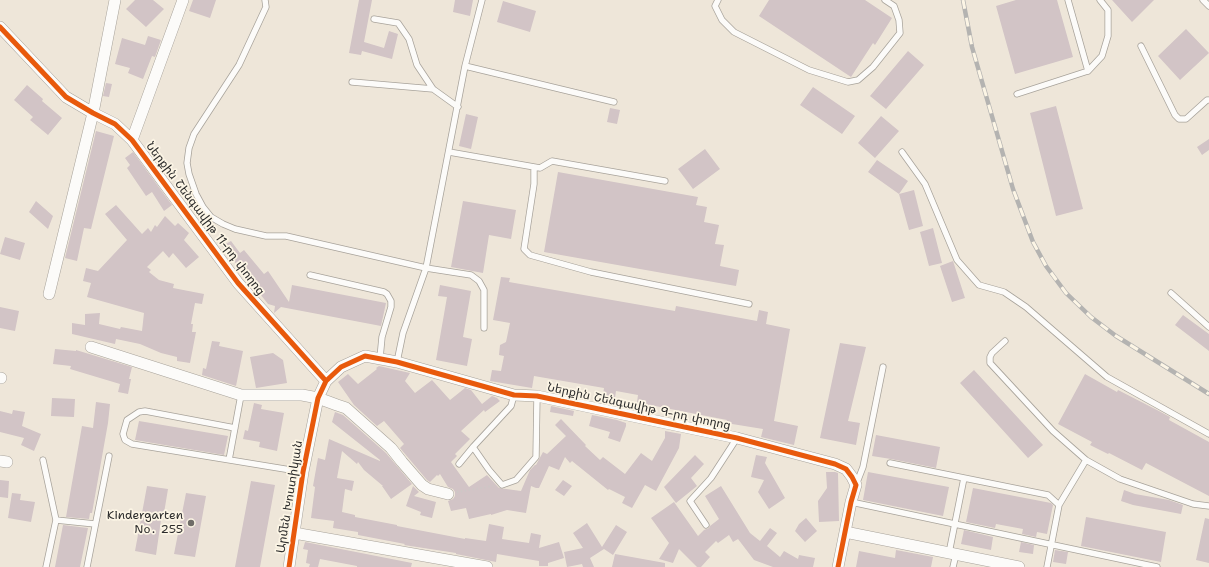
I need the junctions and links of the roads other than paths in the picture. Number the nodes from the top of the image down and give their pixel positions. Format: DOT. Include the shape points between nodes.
graph roads {
  1 [pos="115,0"];
  2 [pos="183,0"];
  3 [pos="265,0"];
  4 [pos="482,0"];
  5 [pos="718,0"];
  6 [pos="885,0"];
  7 [pos="1068,0"];
  8 [pos="1100,0"];
  9 [pos="1203,0"];
  10 [pos="1209,6"];
  11 [pos="374,19"];
  12 [pos="0,27"];
  13 [pos="1141,46"];
  14 [pos="466,66"];
  15 [pos="1088,71"];
  16 [pos="352,82"];
  17 [pos="433,89"];
  18 [pos="1017,94"];
  19 [pos="1209,100"];
  20 [pos="614,102"];
  21 [pos="458,106"];
  22 [pos="93,113"];
  23 [pos="132,140"];
  24 [pos="449,152"];
  25 [pos="902,152"];
  26 [pos="534,166"];
  27 [pos="666,181"];
  28 [pos="426,268"];
  29 [pos="310,275"];
  30 [pos="1171,293"];
  31 [pos="49,294"];
  32 [pos="749,304"];
  33 [pos="1209,327"];
  34 [pos="484,328"];
  35 [pos="1005,341"];
  36 [pos="91,347"];
  37 [pos="380,358"];
  38 [pos="398,362"];
  39 [pos="341,367"];
  40 [pos="883,367"];
  41 [pos="326,381"];
  42 [pos="241,395"];
  43 [pos="514,395"];
  44 [pos="537,396"];
  45 [pos="318,398"];
  46 [pos="235,428"];
  47 [pos="1209,434"];
  48 [pos="737,438"];
  49 [pos="473,447"];
  50 [pos="109,456"];
  51 [pos="43,460"];
  52 [pos="229,460"];
  53 [pos="1086,460"];
  54 [pos="459,464"];
  55 [pos="890,464"];
  56 [pos="303,472"];
  57 [pos="964,478"];
  58 [pos="856,485"];
  59 [pos="448,494"];
  60 [pos="851,502"];
  61 [pos="1059,504"];
  62 [pos="1209,506"];
  63 [pos="56,520"];
  64 [pos="95,524"];
  65 [pos="955,524"];
  66 [pos="706,525"];
  67 [pos="845,532"];
  68 [pos="294,533"];
  69 [pos="1052,545"];
  70 [pos="952,554"];
  71 [pos="46,567"];
  72 [pos="87,567"];
  73 [pos="289,567"];
  74 [pos="487,567"];
  75 [pos="838,567"];
  76 [pos="953,567"];
  77 [pos="1019,567"];
  78 [pos="1047,567"];
  79 [pos="1157,567"];
  1 -- 22 [label="street"];
  2 -- 23 [label="street, Ներքին Շենգավիթ 11-րդ փողոց"];
  3 -- 28 [label="lane" via="266,7 239,65 194,134 189,148 189,174 203,207 211,217 235,229 266,236 286,236"];
  4 -- 14 [label="lane"];
  5 -- 6 [label="lane" via="716,6 722,20 734,32 809,70 848,82 858,80 873,67 900,33 894,6"];
  7 -- 15 [label="lane"];
  8 -- 15 [label="lane" via="1108,10 1108,36 1102,56"];
  9 -- 10 [label="lane"];
  11 -- 17 [label="lane" via="398,23 409,39 417,65"];
  12 -- 22 [label="street" via="66,97"];
  13 -- 19 [label="lane" via="1179,119 1186,119"];
  14 -- 20 [label="lane"];
  14 -- 21 [label="lane"];
  15 -- 18 [label="lane"];
  16 -- 17 [label="lane"];
  17 -- 21 [label="lane"];
  21 -- 24 [label="lane"];
  22 -- 23 [label="street" via="115,124"];
  22 -- 31 [label="street"];
  23 -- 41 [label="street, Ներքին Շենգավիթ 11-րդ փողոց" via="238,282"];
  24 -- 26 [label="lane"];
  24 -- 28 [label="lane"];
  25 -- 47 [label="lane" via="925,184 957,260 979,285 1004,292 1026,307 1107,377"];
  26 -- 27 [label="lane" via="540,168 552,161"];
  26 -- 32 [label="lane" via="534,184 524,249 530,255 592,272"];
  28 -- 34 [label="lane" via="471,275 479,281 484,290"];
  28 -- 38 [label="lane" via="403,333"];
  29 -- 37 [label="lane" via="387,294 391,307 382,337"];
  30 -- 33 [label="lane"];
  35 -- 53 [label="lane" via="992,353 990,362 1053,431"];
  36 -- 42 [label="street"];
  37 -- 38 [label="street, Ներքին Շենգավիթ 9-րդ փողոց"];
  37 -- 39 [label="street, Ներքին Շենգավիթ 9-րդ փողոց" via="365,356"];
  38 -- 43 [label="street, Ներքին Շենգավիթ 9-րդ փողոց"];
  39 -- 41 [label="street, Արմեն Խոստիկյան"];
  40 -- 58 [label="lane" via="863,467"];
  41 -- 45 [label="street, Արմեն Խոստիկյան"];
  42 -- 45 [label="street" via="302,395"];
  42 -- 46 [label="lane"];
  43 -- 44 [label="street, Ներքին Շենգավիթ 9-րդ փողոց"];
  43 -- 49 [label="lane" via="511,406"];
  44 -- 48 [label="street, Ներքին Շենգավիթ 9-րդ փողոց"];
  44 -- 49 [label="lane" via="536,457 516,480 502,485"];
  45 -- 56 [label="street, Արմեն Խոստիկյան"];
  45 -- 59 [label="street" via="346,408 391,448 422,486"];
  46 -- 52 [label="lane"];
  46 -- 52 [label="lane" via="145,411 127,420 123,434 125,440 132,444"];
  48 -- 58 [label="street, Ներքին Շենգավիթ 9-րդ փողոց" via="835,464 846,469"];
  48 -- 66 [label="lane" via="711,478 690,502"];
  49 -- 54 [label="lane"];
  50 -- 64 [label="lane"];
  51 -- 63 [label="lane"];
  52 -- 56 [label="lane"];
  53 -- 61 [label="lane"];
  53 -- 62 [label="lane" via="1120,479 1193,504"];
  55 -- 57 [label="lane"];
  56 -- 68 [label="street, Արմեն Խոստիկյան"];
  57 -- 61 [label="lane" via="1048,495"];
  57 -- 65 [label="lane"];
  58 -- 60 [label="street"];
  60 -- 65 [label="lane"];
  60 -- 67 [label="street"];
  61 -- 69 [label="lane"];
  63 -- 64 [label="lane"];
  63 -- 71 [label="lane"];
  64 -- 72 [label="lane"];
  65 -- 69 [label="lane"];
  65 -- 70 [label="lane"];
  67 -- 70 [label="street"];
  67 -- 75 [label="street"];
  68 -- 73 [label="street, Արմեն Խոստիկյան"];
  68 -- 74 [label="street"];
  69 -- 78 [label="lane"];
  69 -- 79 [label="lane"];
  70 -- 76 [label="lane"];
  70 -- 77 [label="street"];
}
